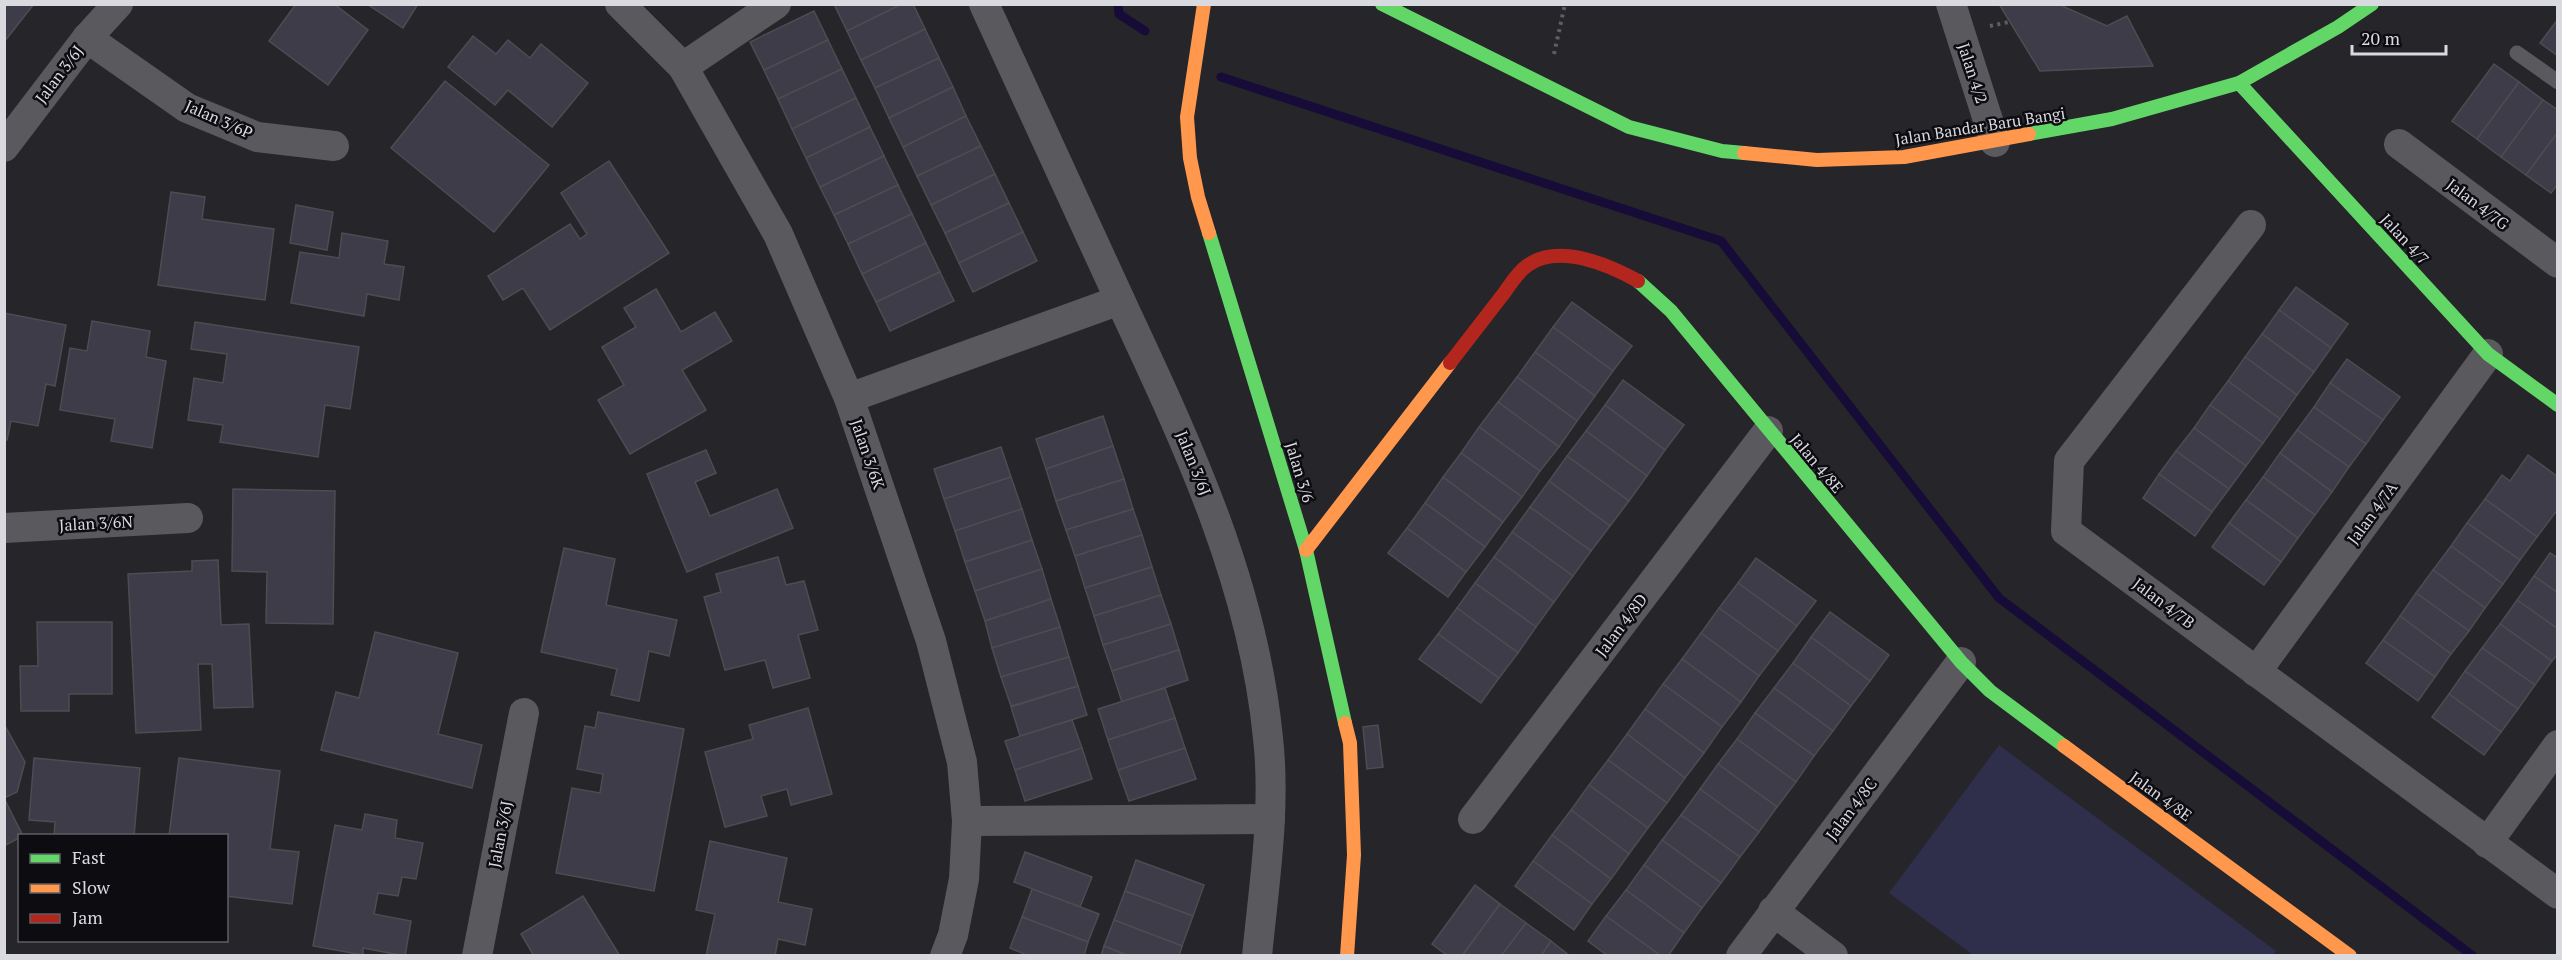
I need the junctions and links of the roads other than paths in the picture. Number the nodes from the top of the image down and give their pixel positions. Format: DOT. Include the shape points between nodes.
graph roads {
  1 [pos="118,4"];
  2 [pos="620,4"];
  3 [pos="777,4"];
  4 [pos="984,4"];
  5 [pos="1204,4"];
  6 [pos="1382,4"];
  7 [pos="1951,4"];
  8 [pos="2372,4"];
  9 [pos="87,38"];
  10 [pos="2517,53"];
  11 [pos="683,67"];
  12 [pos="2558,82"];
  13 [pos="2239,83"];
  14 [pos="1995,142"];
  15 [pos="2398,144"];
  16 [pos="334,146"];
  17 [pos="4,147"];
  18 [pos="2251,225"];
  19 [pos="2558,263"];
  20 [pos="1120,300"];
  21 [pos="2488,354"];
  22 [pos="849,398"];
  23 [pos="2558,405"];
  24 [pos="1768,431"];
  25 [pos="188,518"];
  26 [pos="4,528"];
  27 [pos="1306,550"];
  28 [pos="1961,662"];
  29 [pos="2256,672"];
  30 [pos="524,713"];
  31 [pos="2558,746"];
  32 [pos="1270,819"];
  33 [pos="1473,819"];
  34 [pos="967,821"];
  35 [pos="2487,843"];
  36 [pos="2558,894"];
  37 [pos="1773,911"];
  38 [pos="477,956"];
  39 [pos="945,956"];
  40 [pos="1257,956"];
  41 [pos="1347,956"];
  42 [pos="1741,956"];
  43 [pos="1833,956"];
  44 [pos="2349,956"];
  1 -- 9 [label="street, Jalan 3/6J"];
  2 -- 11 [label="street, Jalan 3/6K"];
  3 -- 11 [label="street"];
  4 -- 20 [label="street, Jalan 3/6J"];
  5 -- 27 [label="street, Jalan 3/6" via="1187,117 1190,158 1198,196"];
  6 -- 14 [label="street, Jalan Bandar Baru Bangi" via="1629,127 1722,151 1817,160 1904,157"];
  7 -- 14 [label="street, Jalan 4/2"];
  8 -- 13 [label="street, Jalan Bandar Baru Bangi"];
  9 -- 16 [label="street, Jalan 3/6P" via="187,108 257,137"];
  9 -- 17 [label="street, Jalan 3/6J"];
  10 -- 12 [label="lane"];
  11 -- 22 [label="street, Jalan 3/6K" via="778,234"];
  13 -- 14 [label="street, Jalan Bandar Baru Bangi" via="2112,119"];
  13 -- 21 [label="street, Jalan 4/7"];
  15 -- 19 [label="street, Jalan 4/7G"];
  18 -- 29 [label="street, Jalan 4/7B" via="2069,461 2066,531"];
  20 -- 22 [label="street"];
  20 -- 32 [label="street, Jalan 3/6J" via="1190,451 1230,556 1259,665 1269,740"];
  21 -- 23 [label="street, Jalan 4/7"];
  21 -- 29 [label="street, Jalan 4/7A"];
  22 -- 34 [label="street, Jalan 3/6K" via="931,641 962,762"];
  24 -- 27 [label="street, Jalan 4/8E" via="1648,288 1620,271 1551,256 1528,264 1513,281"];
  24 -- 28 [label="street, Jalan 4/8E"];
  24 -- 33 [label="street, Jalan 4/8D"];
  25 -- 26 [label="street, Jalan 3/6N"];
  27 -- 41 [label="street, Jalan 3/6" via="1350,743 1354,855"];
  28 -- 37 [label="street, Jalan 4/8C"];
  28 -- 44 [label="street, Jalan 4/8E" via="1990,691"];
  29 -- 35 [label="street, Jalan 4/7B"];
  30 -- 38 [label="street, Jalan 3/6J"];
  31 -- 35 [label="street"];
  32 -- 34 [label="street"];
  32 -- 40 [label="street, Jalan 3/6J"];
  34 -- 39 [label="street, Jalan 3/6K" via="964,879"];
  35 -- 36 [label="street, Jalan 4/7B"];
  37 -- 42 [label="street, Jalan 4/8C"];
  37 -- 43 [label="street"];
}
